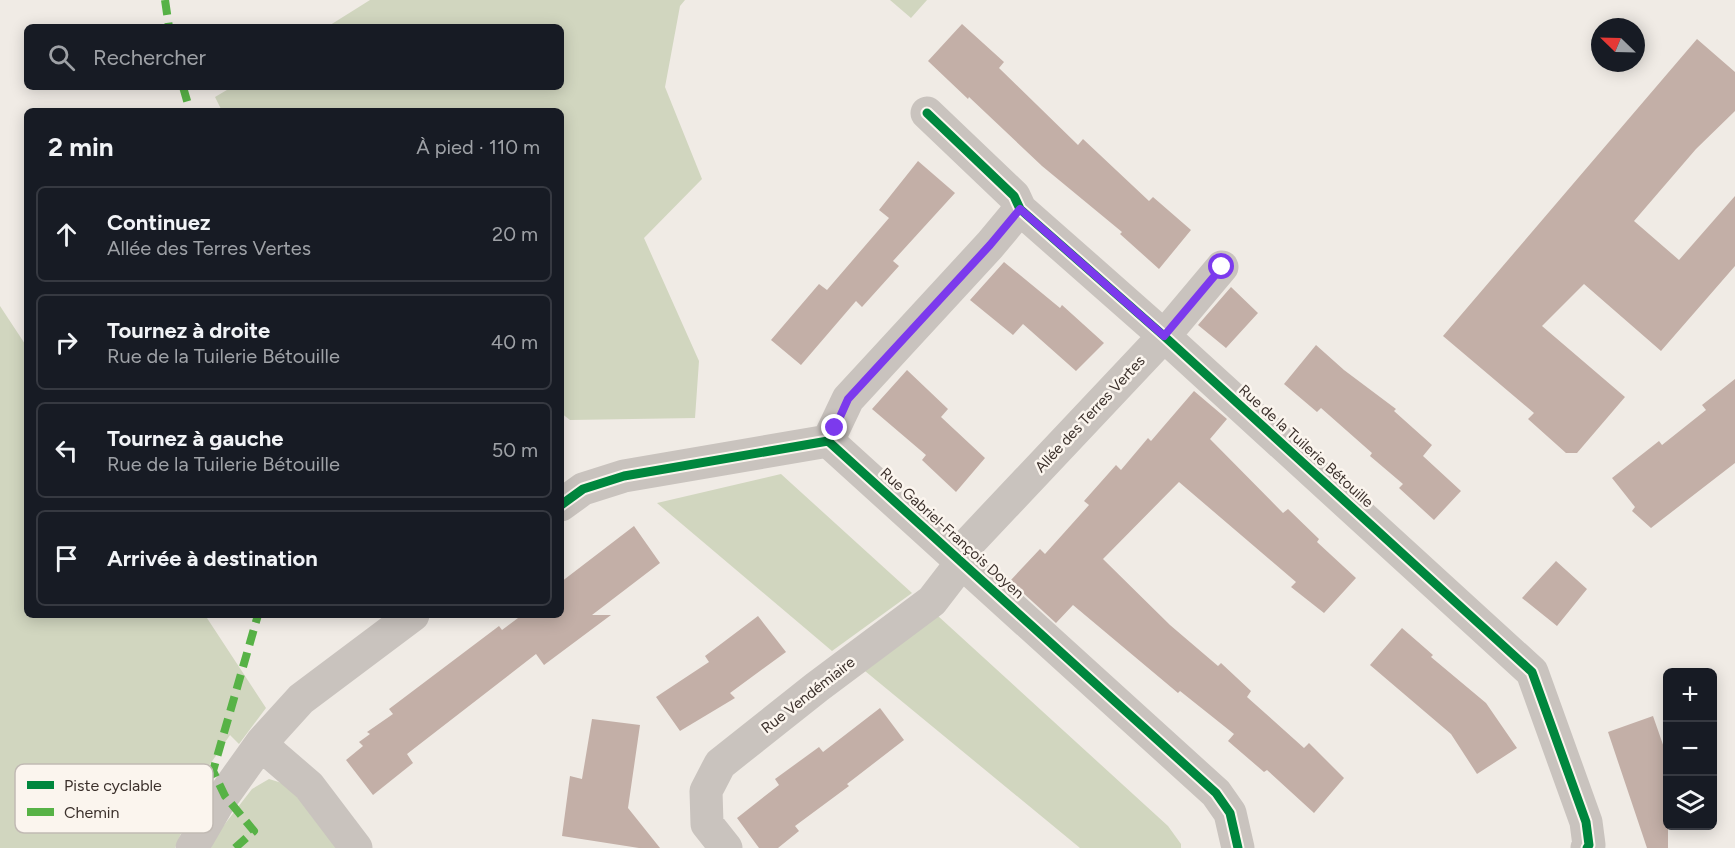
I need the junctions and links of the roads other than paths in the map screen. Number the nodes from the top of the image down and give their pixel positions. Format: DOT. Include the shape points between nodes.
graph roads {
  1 [pos="927,113"];
  2 [pos="1020,209"];
  3 [pos="1222,267"];
  4 [pos="1164,336"];
  5 [pos="828,441"];
  6 [pos="564,503"];
  7 [pos="962,562"];
  8 [pos="409,618"];
  9 [pos="262,742"];
  10 [pos="213,812"];
  11 [pos="201,833"];
  12 [pos="192,848"];
  13 [pos="356,848"];
  14 [pos="726,848"];
  15 [pos="1238,848"];
  16 [pos="1587,848"];
  1 -- 2 [label="street, Rue de la Tuilerie Bétouille" via="1014,196"];
  2 -- 4 [label="street, Rue de la Tuilerie Bétouille"];
  2 -- 5 [label="street" via="848,399"];
  3 -- 4 [label="street, Allée des Terres Vertes"];
  4 -- 7 [label="street, Allée des Terres Vertes" via="965,548"];
  4 -- 16 [label="street, Rue de la Tuilerie Bétouille" via="1532,672 1586,822"];
  5 -- 6 [label="street" via="624,476 583,489"];
  5 -- 7 [label="street, Rue Gabriel-François Doyen"];
  7 -- 14 [label="street, Rue Vendémiaire" via="932,601 720,764 706,791 707,824"];
  7 -- 15 [label="street, Rue Gabriel-François Doyen" via="1216,793 1230,813"];
  8 -- 9 [label="street" via="301,699"];
  9 -- 10 [label="street"];
  9 -- 13 [label="street" via="309,786"];
  11 -- 12 [label="street"];
}
